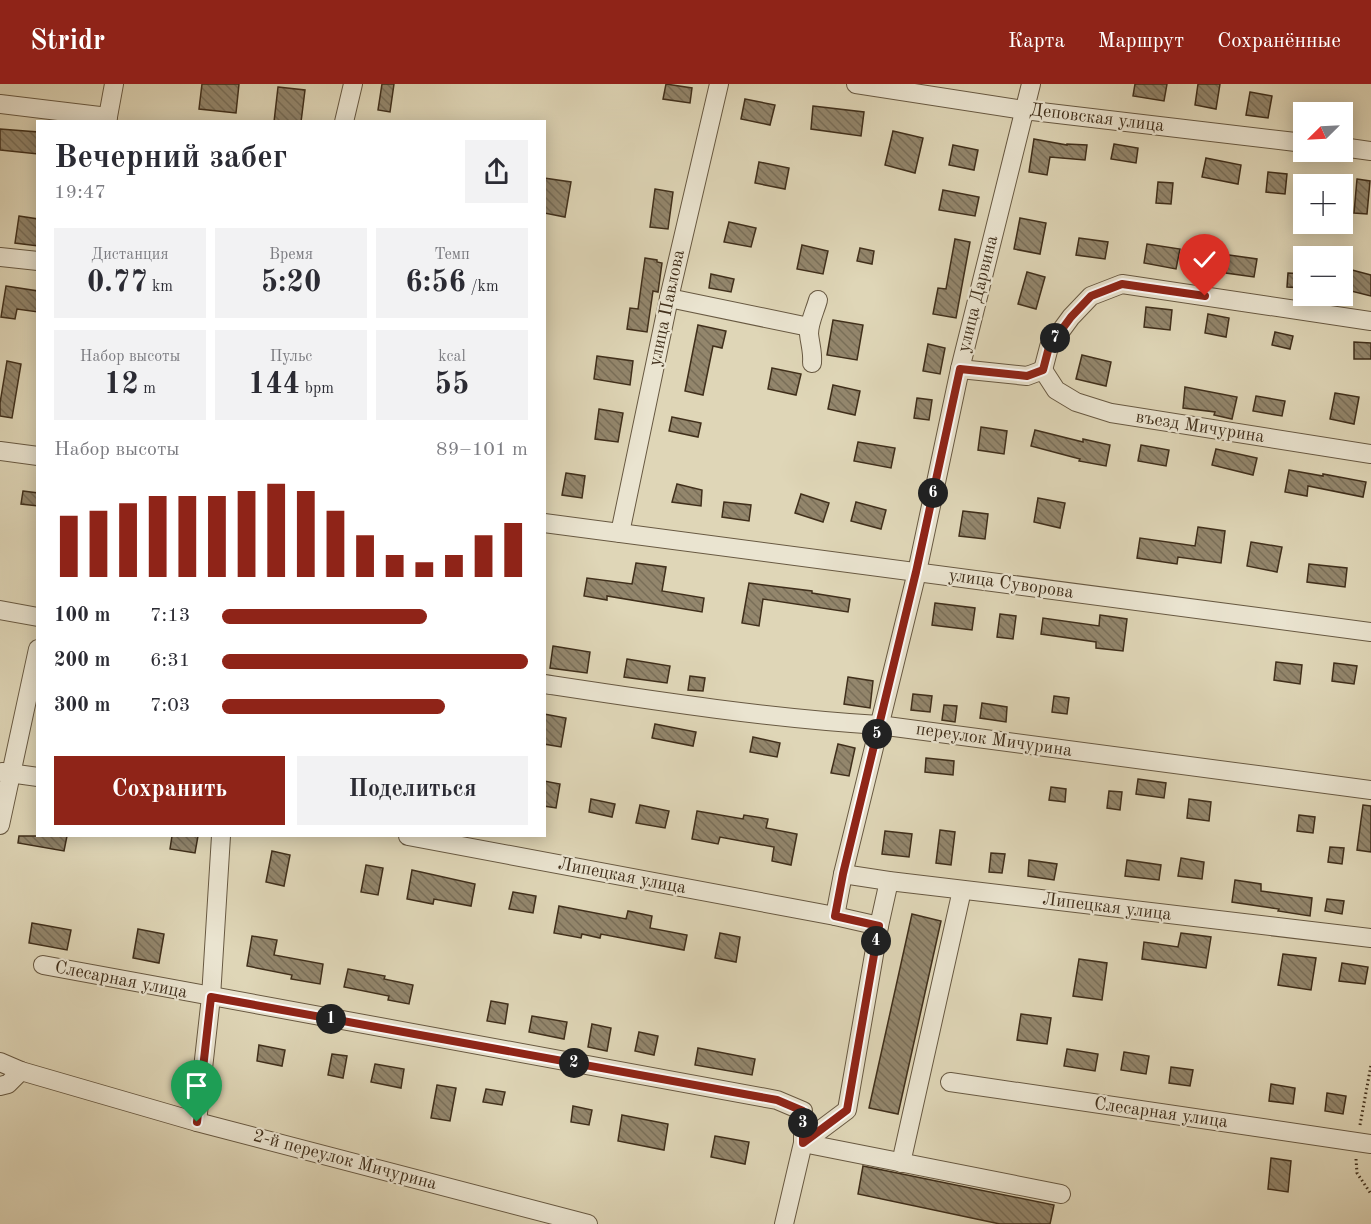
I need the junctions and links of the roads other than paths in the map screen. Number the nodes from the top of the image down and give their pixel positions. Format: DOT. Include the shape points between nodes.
graph roads {
  1 [pos="114,84"];
  2 [pos="353,84"];
  3 [pos="719,84"];
  4 [pos="856,84"];
  5 [pos="1031,84"];
  6 [pos="0,104"];
  7 [pos="1024,110"];
  8 [pos="107,119"];
  9 [pos="344,120"];
  10 [pos="1293,142"];
  11 [pos="1353,149"];
  12 [pos="1371,151"];
  13 [pos="0,257"];
  14 [pos="36,261"];
  15 [pos="669,298"];
  16 [pos="818,300"];
  17 [pos="1371,321"];
  18 [pos="809,327"];
  19 [pos="812,363"];
  20 [pos="960,369"];
  21 [pos="1043,370"];
  22 [pos="0,451"];
  23 [pos="1371,454"];
  24 [pos="36,456"];
  25 [pos="546,523"];
  26 [pos="620,533"];
  27 [pos="916,572"];
  28 [pos="0,610"];
  29 [pos="36,617"];
  30 [pos="1371,632"];
  31 [pos="36,656"];
  32 [pos="546,684"];
  33 [pos="879,725"];
  34 [pos="6,773"];
  35 [pos="36,777"];
  36 [pos="1371,790"];
  37 [pos="0,825"];
  38 [pos="221,837"];
  39 [pos="413,837"];
  40 [pos="843,874"];
  41 [pos="889,881"];
  42 [pos="962,890"];
  43 [pos="835,916"];
  44 [pos="879,926"];
  45 [pos="1371,938"];
  46 [pos="43,965"];
  47 [pos="211,997"];
  48 [pos="0,1062"];
  49 [pos="21,1071"];
  50 [pos="950,1082"];
  51 [pos="0,1086"];
  52 [pos="197,1122"];
  53 [pos="803,1143"];
  54 [pos="1364,1143"];
  55 [pos="901,1163"];
  56 [pos="1061,1194"];
  57 [pos="588,1224"];
  58 [pos="784,1224"];
  1 -- 8 [label="street"];
  2 -- 9 [label="street"];
  3 -- 15 [label="street, улица Павлова"];
  4 -- 7 [label="street, Деповская улица"];
  5 -- 7 [label="street, улица Дарвина"];
  6 -- 8 [label="street"];
  7 -- 10 [label="street, Деповская улица"];
  7 -- 20 [label="street, улица Дарвина"];
  11 -- 12 [label="street"];
  13 -- 14 [label="street"];
  15 -- 18 [label="street"];
  15 -- 26 [label="street, улица Павлова"];
  16 -- 18 [label="street"];
  17 -- 21 [label="street" via="1122,284 1091,296 1071,317 1049,347"];
  18 -- 19 [label="street"];
  20 -- 21 [label="street" via="1027,376"];
  20 -- 27 [label="street, улица Дарвина"];
  21 -- 23 [label="street, въезд Мичурина" via="1056,390 1076,402 1111,413"];
  22 -- 24 [label="street"];
  25 -- 26 [label="street, улица Суворова"];
  26 -- 27 [label="street, улица Суворова"];
  27 -- 30 [label="street, улица Суворова"];
  27 -- 33 [label="street, улица Дарвина"];
  28 -- 29 [label="street"];
  31 -- 34 [label="street"];
  32 -- 33 [label="street, переулок Мичурина" via="716,710"];
  33 -- 36 [label="street, переулок Мичурина"];
  33 -- 40 [label="street, улица Дарвина"];
  34 -- 35 [label="street"];
  34 -- 37 [label="street"];
  38 -- 47 [label="street"];
  39 -- 43 [label="street, Липецкая улица"];
  40 -- 41 [label="street, Липецкая улица"];
  40 -- 43 [label="street, улица Дарвина"];
  41 -- 42 [label="street, Липецкая улица"];
  41 -- 44 [label="street"];
  42 -- 45 [label="street, Липецкая улица"];
  42 -- 55 [label="street"];
  43 -- 44 [label="street"];
  44 -- 53 [label="street" via="847,1110"];
  46 -- 47 [label="street, Слесарная улица"];
  47 -- 52 [label="street"];
  47 -- 53 [label="street, Слесарная улица" via="777,1100 803,1111"];
  48 -- 49 [label="street, 2-й переулок Мичурина"];
  49 -- 51 [label="street" via="8,1084"];
  49 -- 52 [label="street, 2-й переулок Мичурина"];
  50 -- 54 [label="street, Слесарная улица"];
  52 -- 57 [label="street, 2-й переулок Мичурина"];
  53 -- 55 [label="street"];
  53 -- 58 [label="street"];
  55 -- 56 [label="street"];
}
